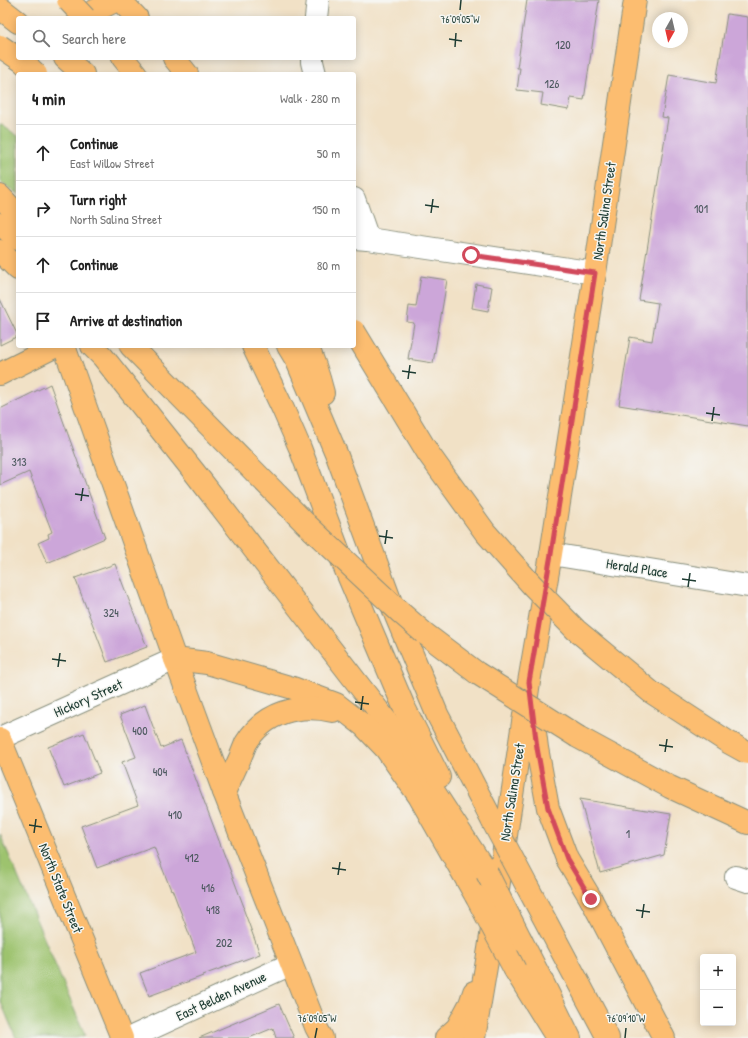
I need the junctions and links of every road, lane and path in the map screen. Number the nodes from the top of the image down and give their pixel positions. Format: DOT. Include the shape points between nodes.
graph roads {
  1 [pos="68,0"];
  2 [pos="119,0"];
  3 [pos="318,0"];
  4 [pos="635,0"];
  5 [pos="0,8"];
  6 [pos="83,16"];
  7 [pos="84,16"];
  8 [pos="135,16"];
  9 [pos="316,16"];
  10 [pos="16,20"];
  11 [pos="0,46"];
  12 [pos="16,49"];
  13 [pos="0,56"];
  14 [pos="16,57"];
  15 [pos="21,60"];
  16 [pos="66,60"];
  17 [pos="125,60"];
  18 [pos="176,60"];
  19 [pos="312,60"];
  20 [pos="34,72"];
  21 [pos="81,72"];
  22 [pos="134,72"];
  23 [pos="185,72"];
  24 [pos="315,72"];
  25 [pos="0,196"];
  26 [pos="356,210"];
  27 [pos="16,213"];
  28 [pos="0,224"];
  29 [pos="16,237"];
  30 [pos="361,239"];
  31 [pos="0,251"];
  32 [pos="16,267"];
  33 [pos="595,273"];
  34 [pos="356,333"];
  35 [pos="52,348"];
  36 [pos="65,348"];
  37 [pos="133,348"];
  38 [pos="253,348"];
  39 [pos="289,348"];
  40 [pos="308,348"];
  41 [pos="97,351"];
  42 [pos="0,374"];
  43 [pos="336,453"];
  44 [pos="551,554"];
  45 [pos="748,586"];
  46 [pos="175,659"];
  47 [pos="529,682"];
  48 [pos="352,716"];
  49 [pos="0,738"];
  50 [pos="748,753"];
  51 [pos="224,792"];
  52 [pos="748,823"];
  53 [pos="488,873"];
  54 [pos="489,949"];
  55 [pos="291,964"];
  56 [pos="322,1034"];
  57 [pos="122,1038"];
  58 [pos="130,1038"];
  59 [pos="446,1038"];
  60 [pos="474,1038"];
  61 [pos="557,1038"];
  62 [pos="570,1038"];
  63 [pos="608,1038"];
  64 [pos="664,1038"];
  1 -- 6 [label="main road, bridge"];
  2 -- 7 [label="main road"];
  2 -- 8 [label="main road"];
  3 -- 9 [label="street"];
  4 -- 33 [label="main road, North Salina Street"];
  5 -- 10 [label="main road"];
  11 -- 14 [label="main road, bridge"];
  12 -- 13 [label="main road"];
  15 -- 20 [label="main road, bridge"];
  16 -- 21 [label="main road"];
  17 -- 22 [label="main road"];
  18 -- 23 [label="main road"];
  19 -- 24 [label="street"];
  25 -- 27 [label="main road"];
  26 -- 30 [label="street"];
  28 -- 29 [label="main road"];
  30 -- 33 [label="street"];
  31 -- 32 [label="main road"];
  33 -- 44 [label="main road, North Salina Street"];
  34 -- 50 [label="main road, bridge" via="428,453 485,532 532,585 576,630 651,692"];
  35 -- 42 [label="main road"];
  36 -- 46 [label="main road"];
  37 -- 52 [label="main road, bridge" via="306,524 424,633 477,673 578,738 670,787"];
  38 -- 53 [label="main road" via="300,448 345,568 404,707"];
  39 -- 43 [label="main road"];
  40 -- 43 [label="main road" via="320,379"];
  41 -- 53 [label="main road" via="195,473 395,732"];
  43 -- 63 [label="main road, bridge" via="396,616 437,714"];
  44 -- 45 [label="street, Herald Place"];
  44 -- 47 [label="main road, North Salina Street"];
  46 -- 48 [label="main road" via="207,663 293,688 336,704"];
  46 -- 49 [label="street, Hickory Street"];
  46 -- 51 [label="main road"];
  47 -- 54 [label="main road, North Salina Street"];
  47 -- 64 [label="main road" via="548,808 567,859 591,899"];
  48 -- 51 [label="main road" via="308,707 290,710 269,719 246,743"];
  48 -- 61 [label="main road, bridge" via="386,749 419,796 515,970"];
  49 -- 57 [label="main road, North State Street"];
  51 -- 55 [label="main road"];
  53 -- 62 [label="main road, bridge"];
  54 -- 59 [label="main road" via="470,1004 457,1028"];
  54 -- 60 [label="main road, North Salina Street"];
  55 -- 56 [label="main road"];
  55 -- 58 [label="street, East Belden Avenue"];
}
